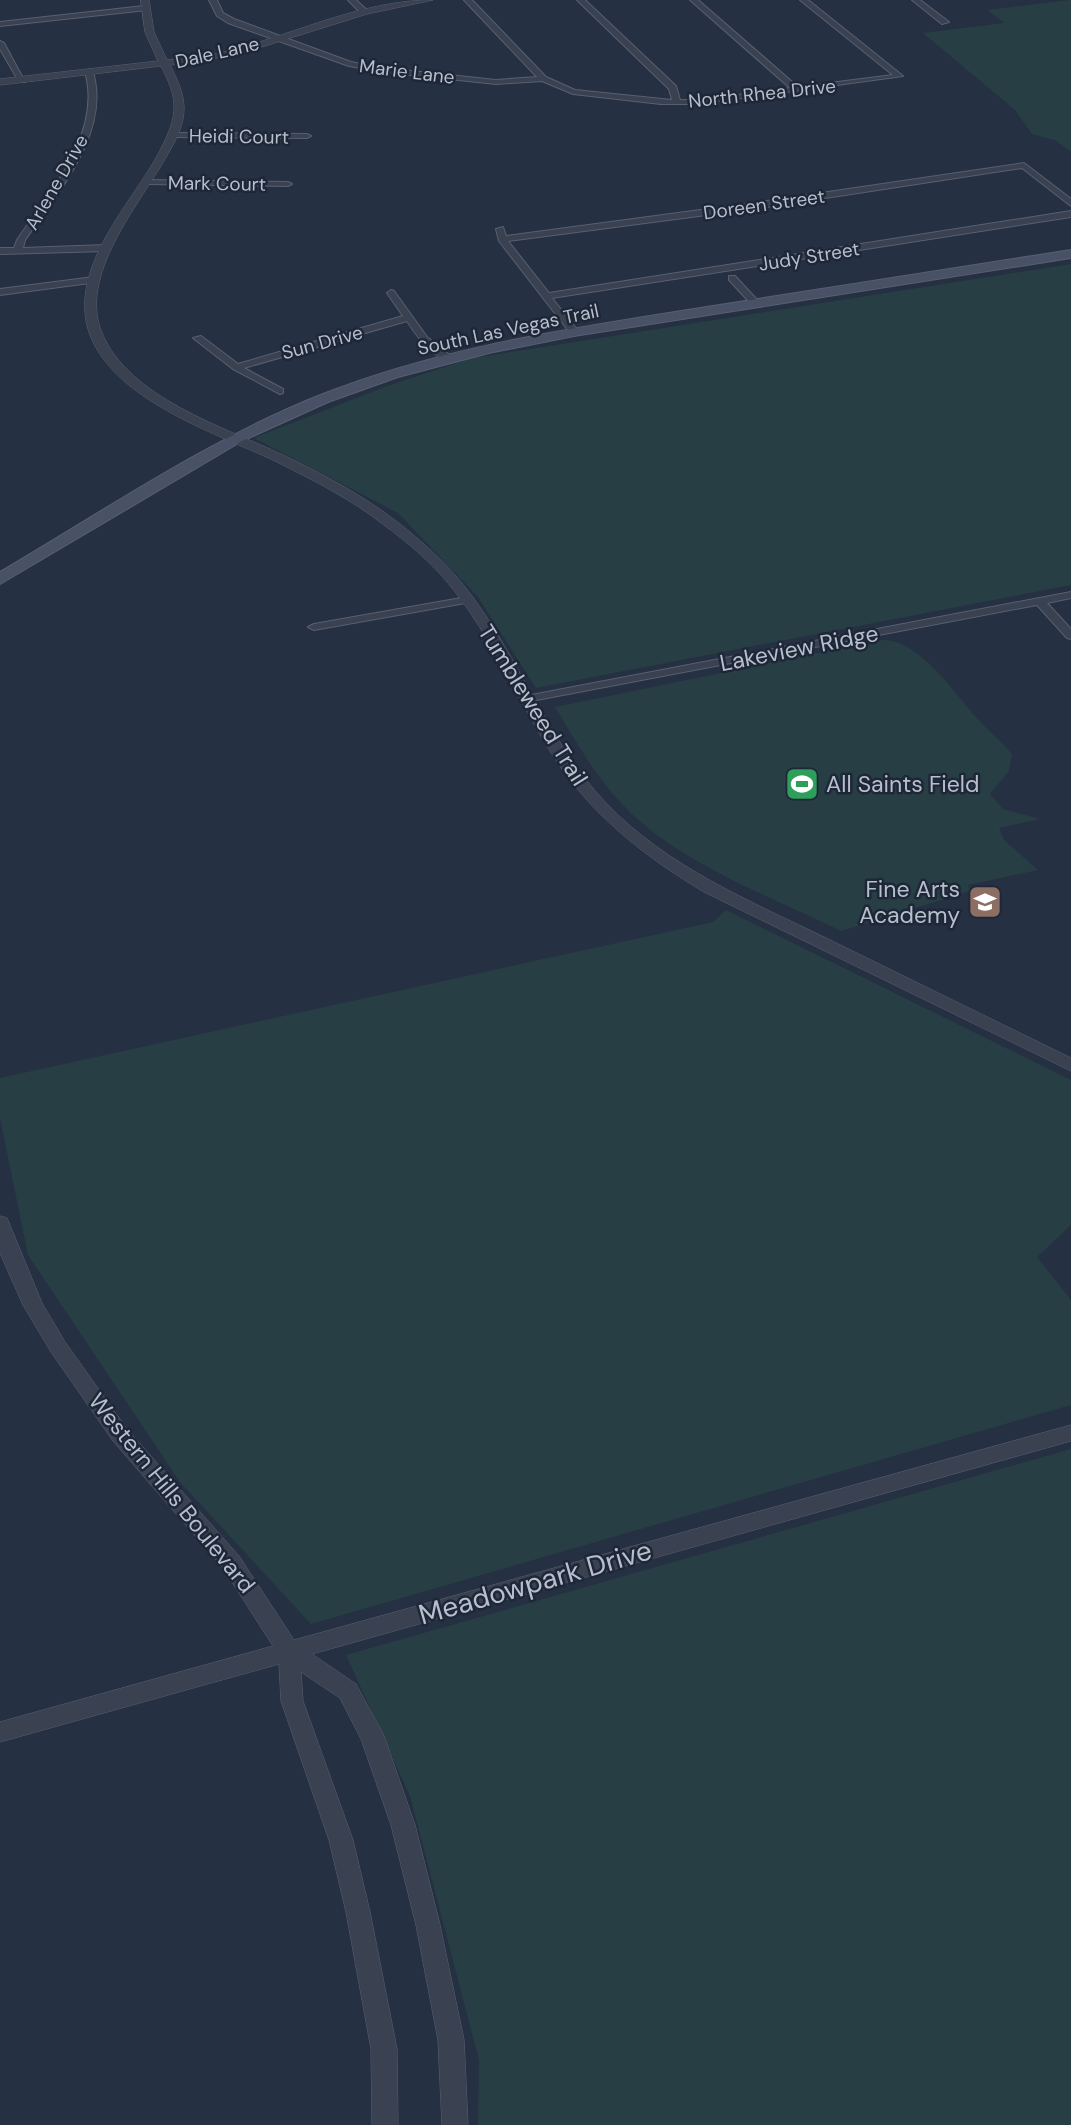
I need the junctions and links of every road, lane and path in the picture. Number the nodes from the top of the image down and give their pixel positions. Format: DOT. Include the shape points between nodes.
graph roads {
  1 [pos="213,0"];
  2 [pos="352,0"];
  3 [pos="429,0"];
  4 [pos="468,0"];
  5 [pos="581,0"];
  6 [pos="694,0"];
  7 [pos="804,0"];
  8 [pos="916,0"];
  9 [pos="144,4"];
  10 [pos="365,12"];
  11 [pos="945,22"];
  12 [pos="0,24"];
  13 [pos="275,38"];
  14 [pos="0,43"];
  15 [pos="165,64"];
  16 [pos="89,72"];
  17 [pos="543,79"];
  18 [pos="22,80"];
  19 [pos="0,82"];
  20 [pos="797,90"];
  21 [pos="677,102"];
  22 [pos="172,135"];
  23 [pos="307,136"];
  24 [pos="147,182"];
  25 [pos="288,184"];
  26 [pos="1071,203"];
  27 [pos="1071,214"];
  28 [pos="106,248"];
  29 [pos="18,250"];
  30 [pos="0,251"];
  31 [pos="1071,254"];
  32 [pos="732,278"];
  33 [pos="94,280"];
  34 [pos="0,292"];
  35 [pos="391,293"];
  36 [pos="547,296"];
  37 [pos="757,306"];
  38 [pos="408,318"];
  39 [pos="574,332"];
  40 [pos="198,338"];
  41 [pos="448,358"];
  42 [pos="236,367"];
  43 [pos="280,391"];
  44 [pos="237,438"];
  45 [pos="0,579"];
  46 [pos="1071,595"];
  47 [pos="467,600"];
  48 [pos="1041,602"];
  49 [pos="314,627"];
  50 [pos="1071,635"];
  51 [pos="526,699"];
  52 [pos="1071,1065"];
  53 [pos="0,1223"];
  54 [pos="1071,1433"];
  55 [pos="289,1651"];
  56 [pos="0,1732"];
  57 [pos="385,2125"];
  58 [pos="455,2125"];
  1 -- 13 [label="street, Marie Lane" via="220,14"];
  2 -- 10 [label="street"];
  3 -- 10 [label="street, Dale Lane"];
  4 -- 17 [label="street"];
  5 -- 21 [label="street" via="673,88"];
  6 -- 20 [label="street"];
  7 -- 20 [label="street, North Rhea Drive" via="900,76"];
  8 -- 11 [label="street"];
  9 -- 12 [label="street"];
  9 -- 15 [label="street, Tumbleweed Trail" via="150,39"];
  10 -- 13 [label="street, Dale Lane"];
  13 -- 15 [label="street, Dale Lane" via="236,52"];
  13 -- 17 [label="street, Marie Lane" via="349,64 383,70 496,82"];
  14 -- 18 [label="street"];
  15 -- 16 [label="street, Dale Lane"];
  15 -- 22 [label="street, Tumbleweed Trail" via="176,85 179,106"];
  16 -- 18 [label="street, Dale Lane"];
  16 -- 29 [label="street, Arlene Drive" via="94,94 87,128"];
  17 -- 21 [label="street, North Rhea Drive" via="573,92"];
  18 -- 19 [label="street, Dale Lane"];
  20 -- 21 [label="street, North Rhea Drive"];
  22 -- 23 [label="street, Heidi Court"];
  22 -- 24 [label="street, Tumbleweed Trail"];
  24 -- 25 [label="street, Mark Court"];
  24 -- 28 [label="street, Tumbleweed Trail"];
  26 -- 36 [label="street, Doreen Street" via="1024,165 760,205 501,234"];
  27 -- 36 [label="street, Judy Street"];
  28 -- 29 [label="street"];
  28 -- 33 [label="street, Tumbleweed Trail"];
  29 -- 30 [label="street"];
  31 -- 37 [label="main road, South Las Vegas Trail"];
  32 -- 37 [label="street"];
  33 -- 34 [label="street"];
  33 -- 44 [label="street, Tumbleweed Trail" via="91,318 112,362 146,392"];
  35 -- 38 [label="street"];
  36 -- 39 [label="street"];
  37 -- 39 [label="main road, South Las Vegas Trail"];
  38 -- 41 [label="street" via="424,339"];
  38 -- 42 [label="street, Sun Drive"];
  39 -- 41 [label="main road, South Las Vegas Trail"];
  40 -- 42 [label="street"];
  41 -- 44 [label="main road, South Las Vegas Trail" via="353,387"];
  42 -- 43 [label="street"];
  44 -- 45 [label="main road, South Las Vegas Trail"];
  44 -- 47 [label="street, Tumbleweed Trail" via="354,497 424,550"];
  46 -- 48 [label="street, Lakeview Ridge"];
  47 -- 49 [label="street"];
  47 -- 51 [label="street, Tumbleweed Trail"];
  48 -- 50 [label="street"];
  48 -- 51 [label="street, Lakeview Ridge"];
  51 -- 52 [label="street, Tumbleweed Trail" via="585,790 618,825 665,862"];
  53 -- 55 [label="street, Western Hills Boulevard" via="6,1247 58,1347 120,1436 231,1562"];
  54 -- 55 [label="street, Meadowpark Drive"];
  55 -- 56 [label="street, Meadowpark Drive"];
  55 -- 57 [label="street, Western Hills Boulevard" via="292,1701 341,1840 358,1912 384,2049"];
  55 -- 58 [label="street, Western Hills Boulevard" via="348,1691 372,1737 428,1926 451,2040"];
}
